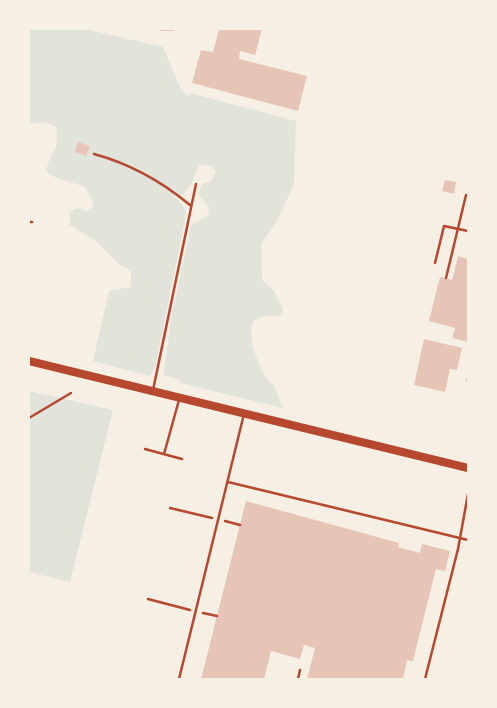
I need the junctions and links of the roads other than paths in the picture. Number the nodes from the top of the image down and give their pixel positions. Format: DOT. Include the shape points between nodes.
graph roads {
  1 [pos="161,29"];
  2 [pos="174,29"];
  3 [pos="94,154"];
  4 [pos="196,184"];
  5 [pos="466,194"];
  6 [pos="190,205"];
  7 [pos="458,229"];
  8 [pos="468,231"];
  9 [pos="434,263"];
  10 [pos="446,278"];
  11 [pos="29,360"];
  12 [pos="153,390"];
  13 [pos="180,396"];
  14 [pos="244,412"];
  15 [pos="146,449"];
  16 [pos="164,454"];
  17 [pos="182,459"];
  18 [pos="468,468"];
  19 [pos="228,482"];
  20 [pos="468,494"];
  21 [pos="459,538"];
  22 [pos="468,540"];
  23 [pos="300,670"];
  24 [pos="179,679"];
  25 [pos="298,679"];
  26 [pos="424,679"];
  1 -- 2 [label="lane"];
  3 -- 6 [label="lane" via="140,170"];
  4 -- 6 [label="lane"];
  5 -- 7 [label="lane"];
  6 -- 12 [label="lane"];
  7 -- 8 [label="lane"];
  7 -- 9 [label="lane" via="444,226"];
  7 -- 10 [label="lane"];
  11 -- 12 [label="main road"];
  12 -- 13 [label="main road"];
  13 -- 14 [label="main road"];
  13 -- 16 [label="lane"];
  14 -- 18 [label="main road"];
  14 -- 19 [label="lane"];
  15 -- 16 [label="lane"];
  16 -- 17 [label="lane"];
  19 -- 21 [label="lane"];
  19 -- 24 [label="lane"];
  20 -- 21 [label="lane"];
  21 -- 22 [label="lane"];
  21 -- 26 [label="lane"];
  23 -- 25 [label="lane"];
}
